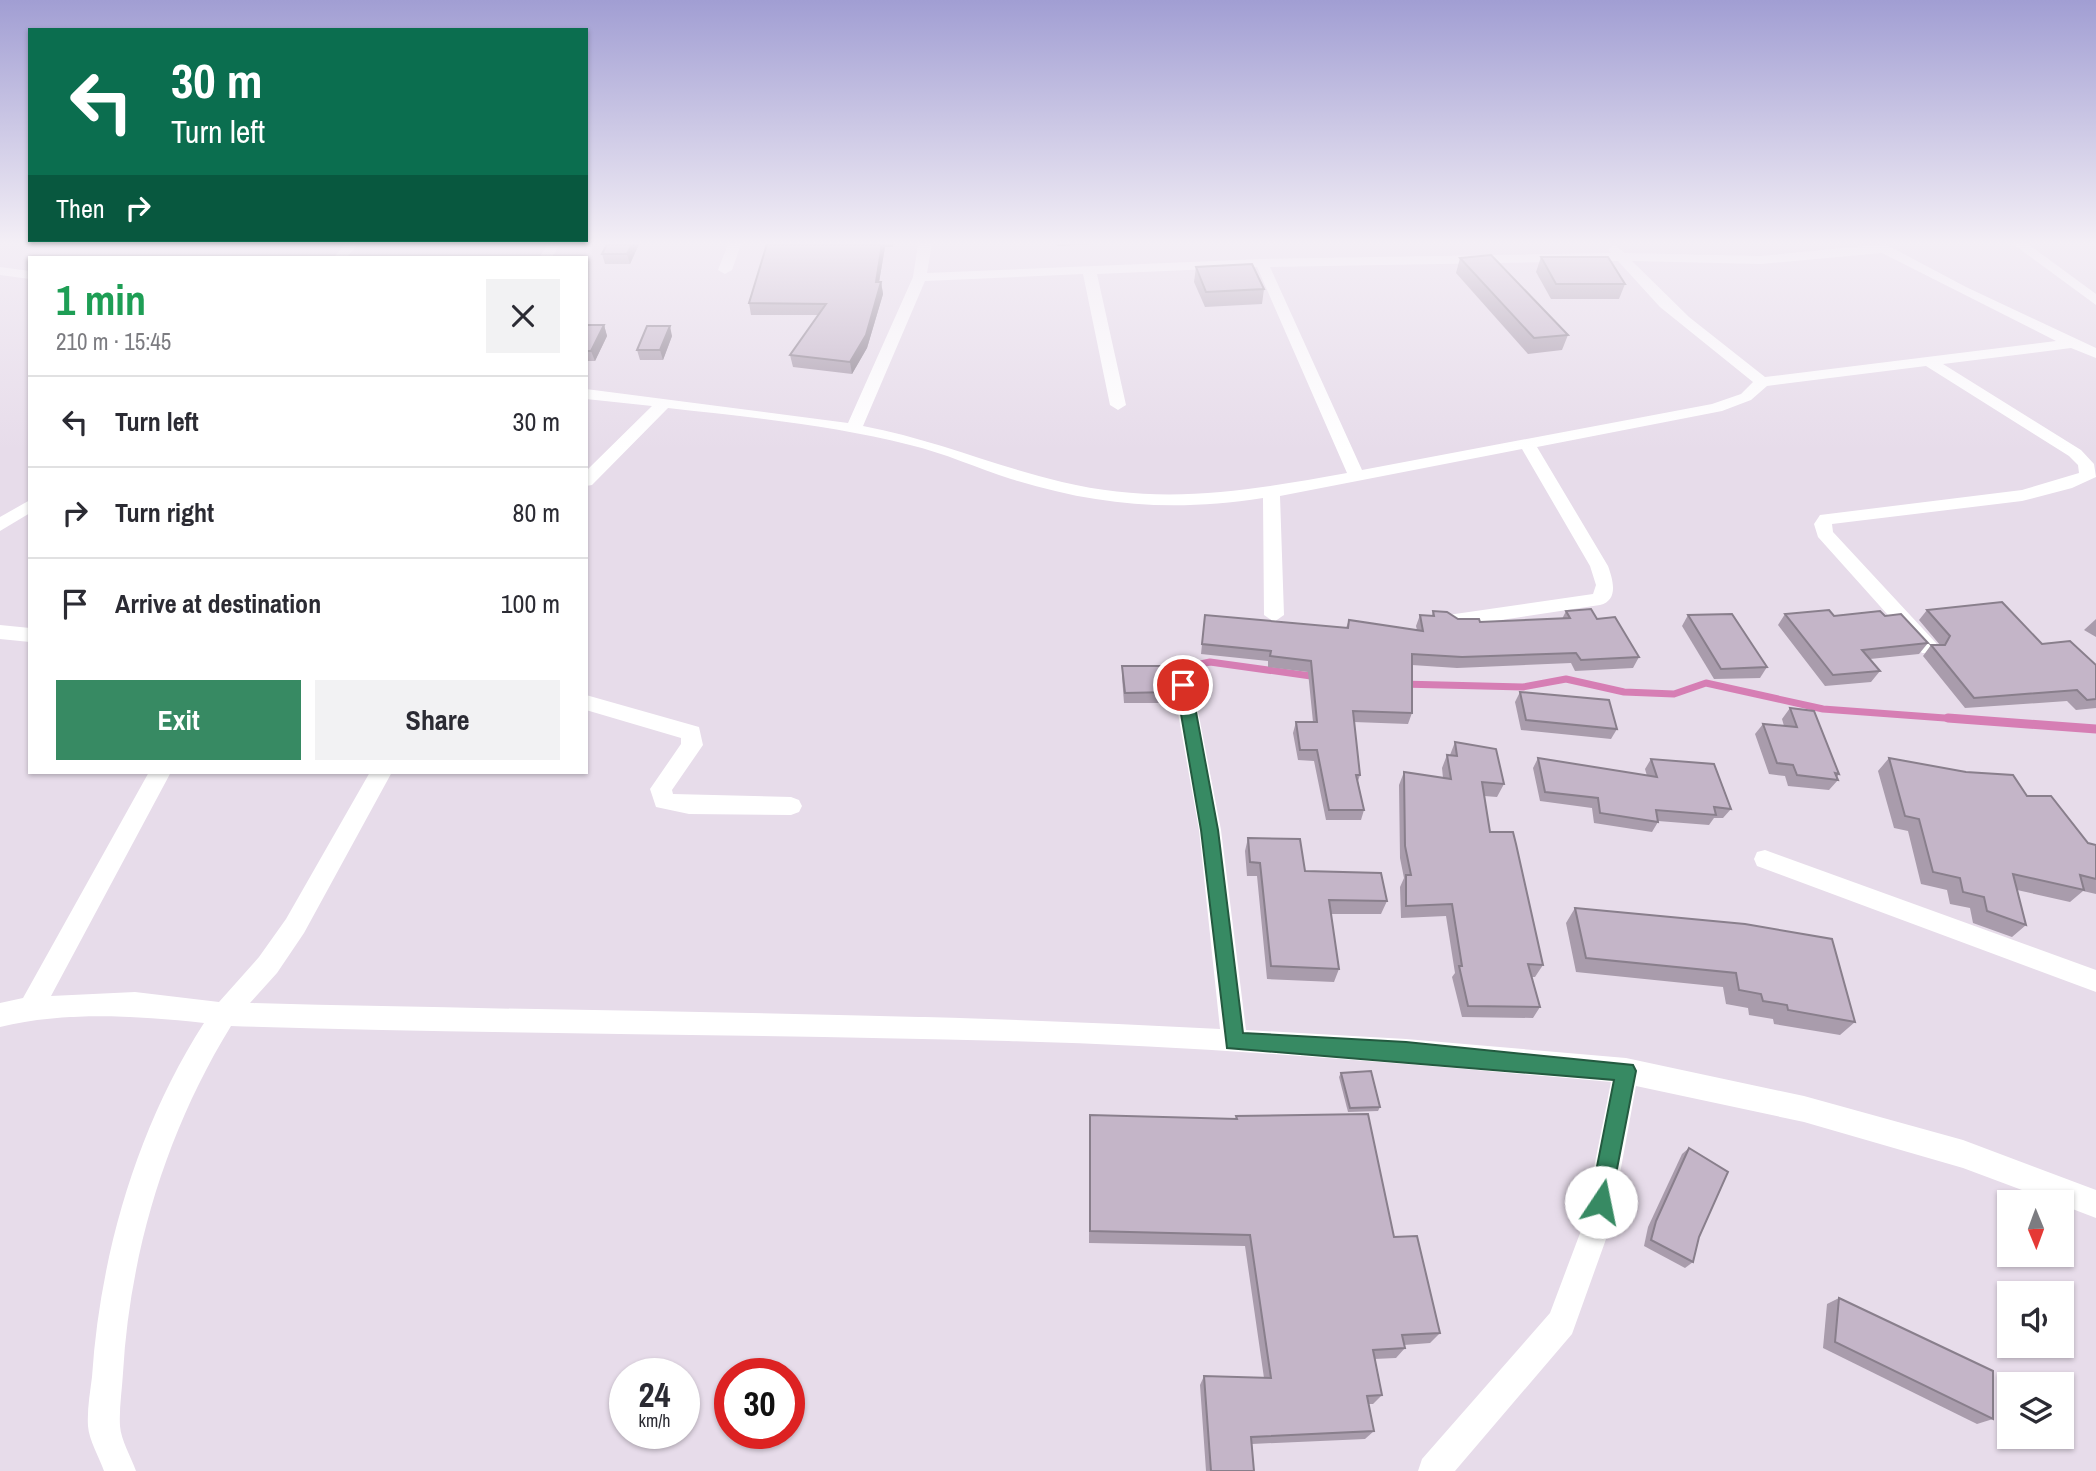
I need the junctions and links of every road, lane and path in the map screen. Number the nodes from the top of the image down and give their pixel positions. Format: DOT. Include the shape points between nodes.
graph roads {
  1 [pos="904,313"];
  2 [pos="1098,313"];
  3 [pos="1284,313"];
  4 [pos="1674,313"];
  5 [pos="2013,313"];
  6 [pos="2074,343"];
  7 [pos="2096,354"];
  8 [pos="1931,363"];
  9 [pos="1762,382"];
  10 [pos="588,394"];
  11 [pos="664,403"];
  12 [pos="1118,405"];
  13 [pos="853,429"];
  14 [pos="1528,445"];
  15 [pos="2092,471"];
  16 [pos="1356,474"];
  17 [pos="588,479"];
  18 [pos="1271,492"];
  19 [pos="28,506"];
  20 [pos="0,525"];
  21 [pos="1274,615"];
  22 [pos="1455,620"];
  23 [pos="0,632"];
  24 [pos="28,635"];
  25 [pos="1929,649"];
  26 [pos="1183,685"];
  27 [pos="588,703"];
  28 [pos="159,774"];
  29 [pos="380,774"];
  30 [pos="791,806"];
  31 [pos="1765,859"];
  32 [pos="2096,981"];
  33 [pos="31,1008"];
  34 [pos="224,1014"];
  35 [pos="0,1015"];
  36 [pos="1234,1041"];
  37 [pos="1626,1071"];
  38 [pos="2096,1204"];
  39 [pos="120,1471"];
  40 [pos="1434,1471"];
  1 -- 13 [label="street"];
  2 -- 12 [label="street"];
  3 -- 16 [label="street"];
  4 -- 9 [label="street"];
  5 -- 6 [label="street"];
  6 -- 7 [label="street"];
  6 -- 8 [label="street"];
  8 -- 9 [label="street"];
  8 -- 15 [label="street" via="2076,453"];
  9 -- 14 [label="street" via="1746,397 1716,408"];
  10 -- 11 [label="street"];
  11 -- 13 [label="street"];
  11 -- 17 [label="street"];
  13 -- 18 [label="street" via="900,437 1019,476 1092,493 1201,501"];
  14 -- 16 [label="street"];
  14 -- 22 [label="street" via="1599,566 1605,585 1600,599"];
  15 -- 25 [label="street" via="2067,486 2001,500 1826,519 1824,533"];
  16 -- 18 [label="street"];
  18 -- 21 [label="street"];
  19 -- 20 [label="street"];
  23 -- 24 [label="street"];
  26 -- 36 [label="street" via="1210,830"];
  27 -- 30 [label="street" via="692,733 692,745 661,789 664,801 689,806"];
  28 -- 33 [label="street"];
  29 -- 34 [label="street" via="295,926"];
  31 -- 32 [label="street"];
  33 -- 34 [label="street" via="135,1004"];
  33 -- 35 [label="street"];
  34 -- 36 [label="street" via="1011,1029"];
  34 -- 39 [label="street" via="195,1060 165,1123 135,1215 111,1320 104,1428"];
  36 -- 37 [label="street"];
  37 -- 38 [label="street" via="1804,1109 1962,1154"];
  37 -- 40 [label="street" via="1596,1228 1561,1323"];
}
